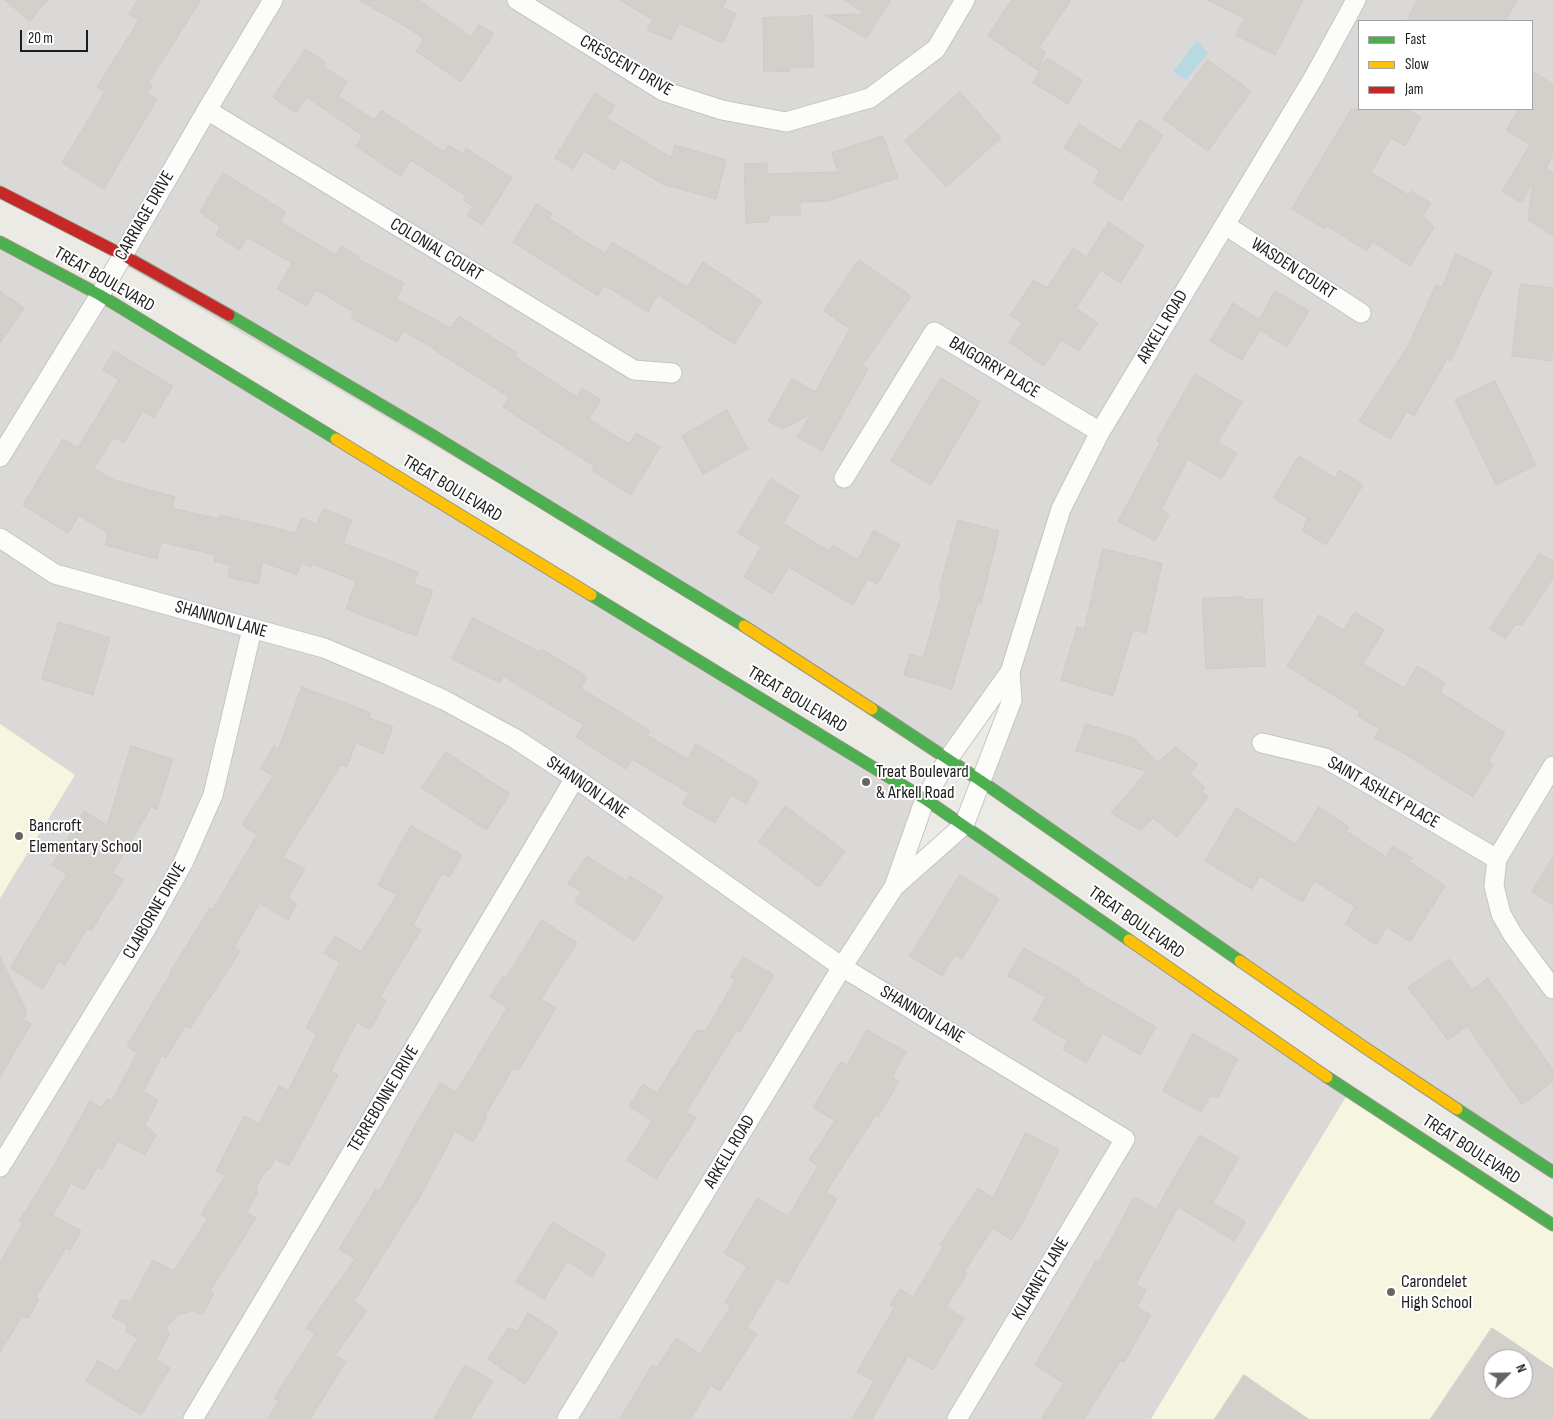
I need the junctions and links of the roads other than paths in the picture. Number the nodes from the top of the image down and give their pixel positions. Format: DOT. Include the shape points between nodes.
graph roads {
  1 [pos="273,0"];
  2 [pos="517,0"];
  3 [pos="965,0"];
  4 [pos="1356,0"];
  5 [pos="206,110"];
  6 [pos="0,192"];
  7 [pos="1225,226"];
  8 [pos="0,242"];
  9 [pos="123,255"];
  10 [pos="100,295"];
  11 [pos="1361,313"];
  12 [pos="672,373"];
  13 [pos="1100,432"];
  14 [pos="0,457"];
  15 [pos="844,478"];
  16 [pos="0,538"];
  17 [pos="252,629"];
  18 [pos="1010,672"];
  19 [pos="1262,743"];
  20 [pos="948,759"];
  21 [pos="1553,766"];
  22 [pos="574,778"];
  23 [pos="981,781"];
  24 [pos="925,799"];
  25 [pos="964,825"];
  26 [pos="1497,859"];
  27 [pos="894,887"];
  28 [pos="842,967"];
  29 [pos="1553,989"];
  30 [pos="1125,1139"];
  31 [pos="0,1167"];
  32 [pos="1553,1172"];
  33 [pos="1553,1225"];
  34 [pos="193,1419"];
  35 [pos="567,1419"];
  36 [pos="957,1419"];
  1 -- 5 [label="street, CARRIAGE DRIVE"];
  2 -- 3 [label="street, CRESCENT DRIVE" via="663,91 722,110 786,122 870,98 936,49"];
  4 -- 7 [label="street, ARKELL ROAD"];
  5 -- 9 [label="street, CARRIAGE DRIVE"];
  5 -- 12 [label="street, COLONIAL COURT" via="634,370"];
  6 -- 9 [label="main road, TREAT BOULEVARD"];
  7 -- 11 [label="street, WASDEN COURT"];
  7 -- 13 [label="street, ARKELL ROAD"];
  8 -- 10 [label="main road, TREAT BOULEVARD"];
  9 -- 10 [label="street, CARRIAGE DRIVE"];
  9 -- 20 [label="main road, TREAT BOULEVARD" via="606,540 774,644"];
  10 -- 14 [label="street, CARRIAGE DRIVE"];
  10 -- 24 [label="main road, TREAT BOULEVARD"];
  13 -- 15 [label="street, BAIGORRY PLACE" via="934,332"];
  13 -- 18 [label="street, ARKELL ROAD" via="1061,510"];
  16 -- 17 [label="street, SHANNON LANE" via="55,574"];
  17 -- 22 [label="street, SHANNON LANE" via="324,648 444,700 514,738"];
  17 -- 31 [label="street, CLAIBORNE DRIVE" via="213,796 184,861"];
  18 -- 20 [label="street, ARKELL ROAD"];
  18 -- 23 [label="street, ARKELL ROAD" via="1012,700"];
  19 -- 26 [label="street, SAINT ASHLEY PLACE" via="1325,758"];
  20 -- 23 [label="main road, TREAT BOULEVARD"];
  20 -- 24 [label="street, ARKELL ROAD"];
  21 -- 26 [label="street"];
  22 -- 28 [label="street, SHANNON LANE"];
  22 -- 34 [label="street, TERREBONNE DRIVE"];
  23 -- 25 [label="street, ARKELL ROAD"];
  23 -- 32 [label="main road, TREAT BOULEVARD" via="1356,1042"];
  24 -- 25 [label="main road, TREAT BOULEVARD"];
  24 -- 27 [label="street, ARKELL ROAD"];
  25 -- 27 [label="street, ARKELL ROAD"];
  25 -- 33 [label="main road, TREAT BOULEVARD" via="1349,1092"];
  26 -- 29 [label="street" via="1494,886 1501,914"];
  27 -- 28 [label="street, ARKELL ROAD"];
  28 -- 30 [label="street, SHANNON LANE"];
  28 -- 35 [label="street, ARKELL ROAD"];
  30 -- 36 [label="street, KILARNEY LANE"];
}
